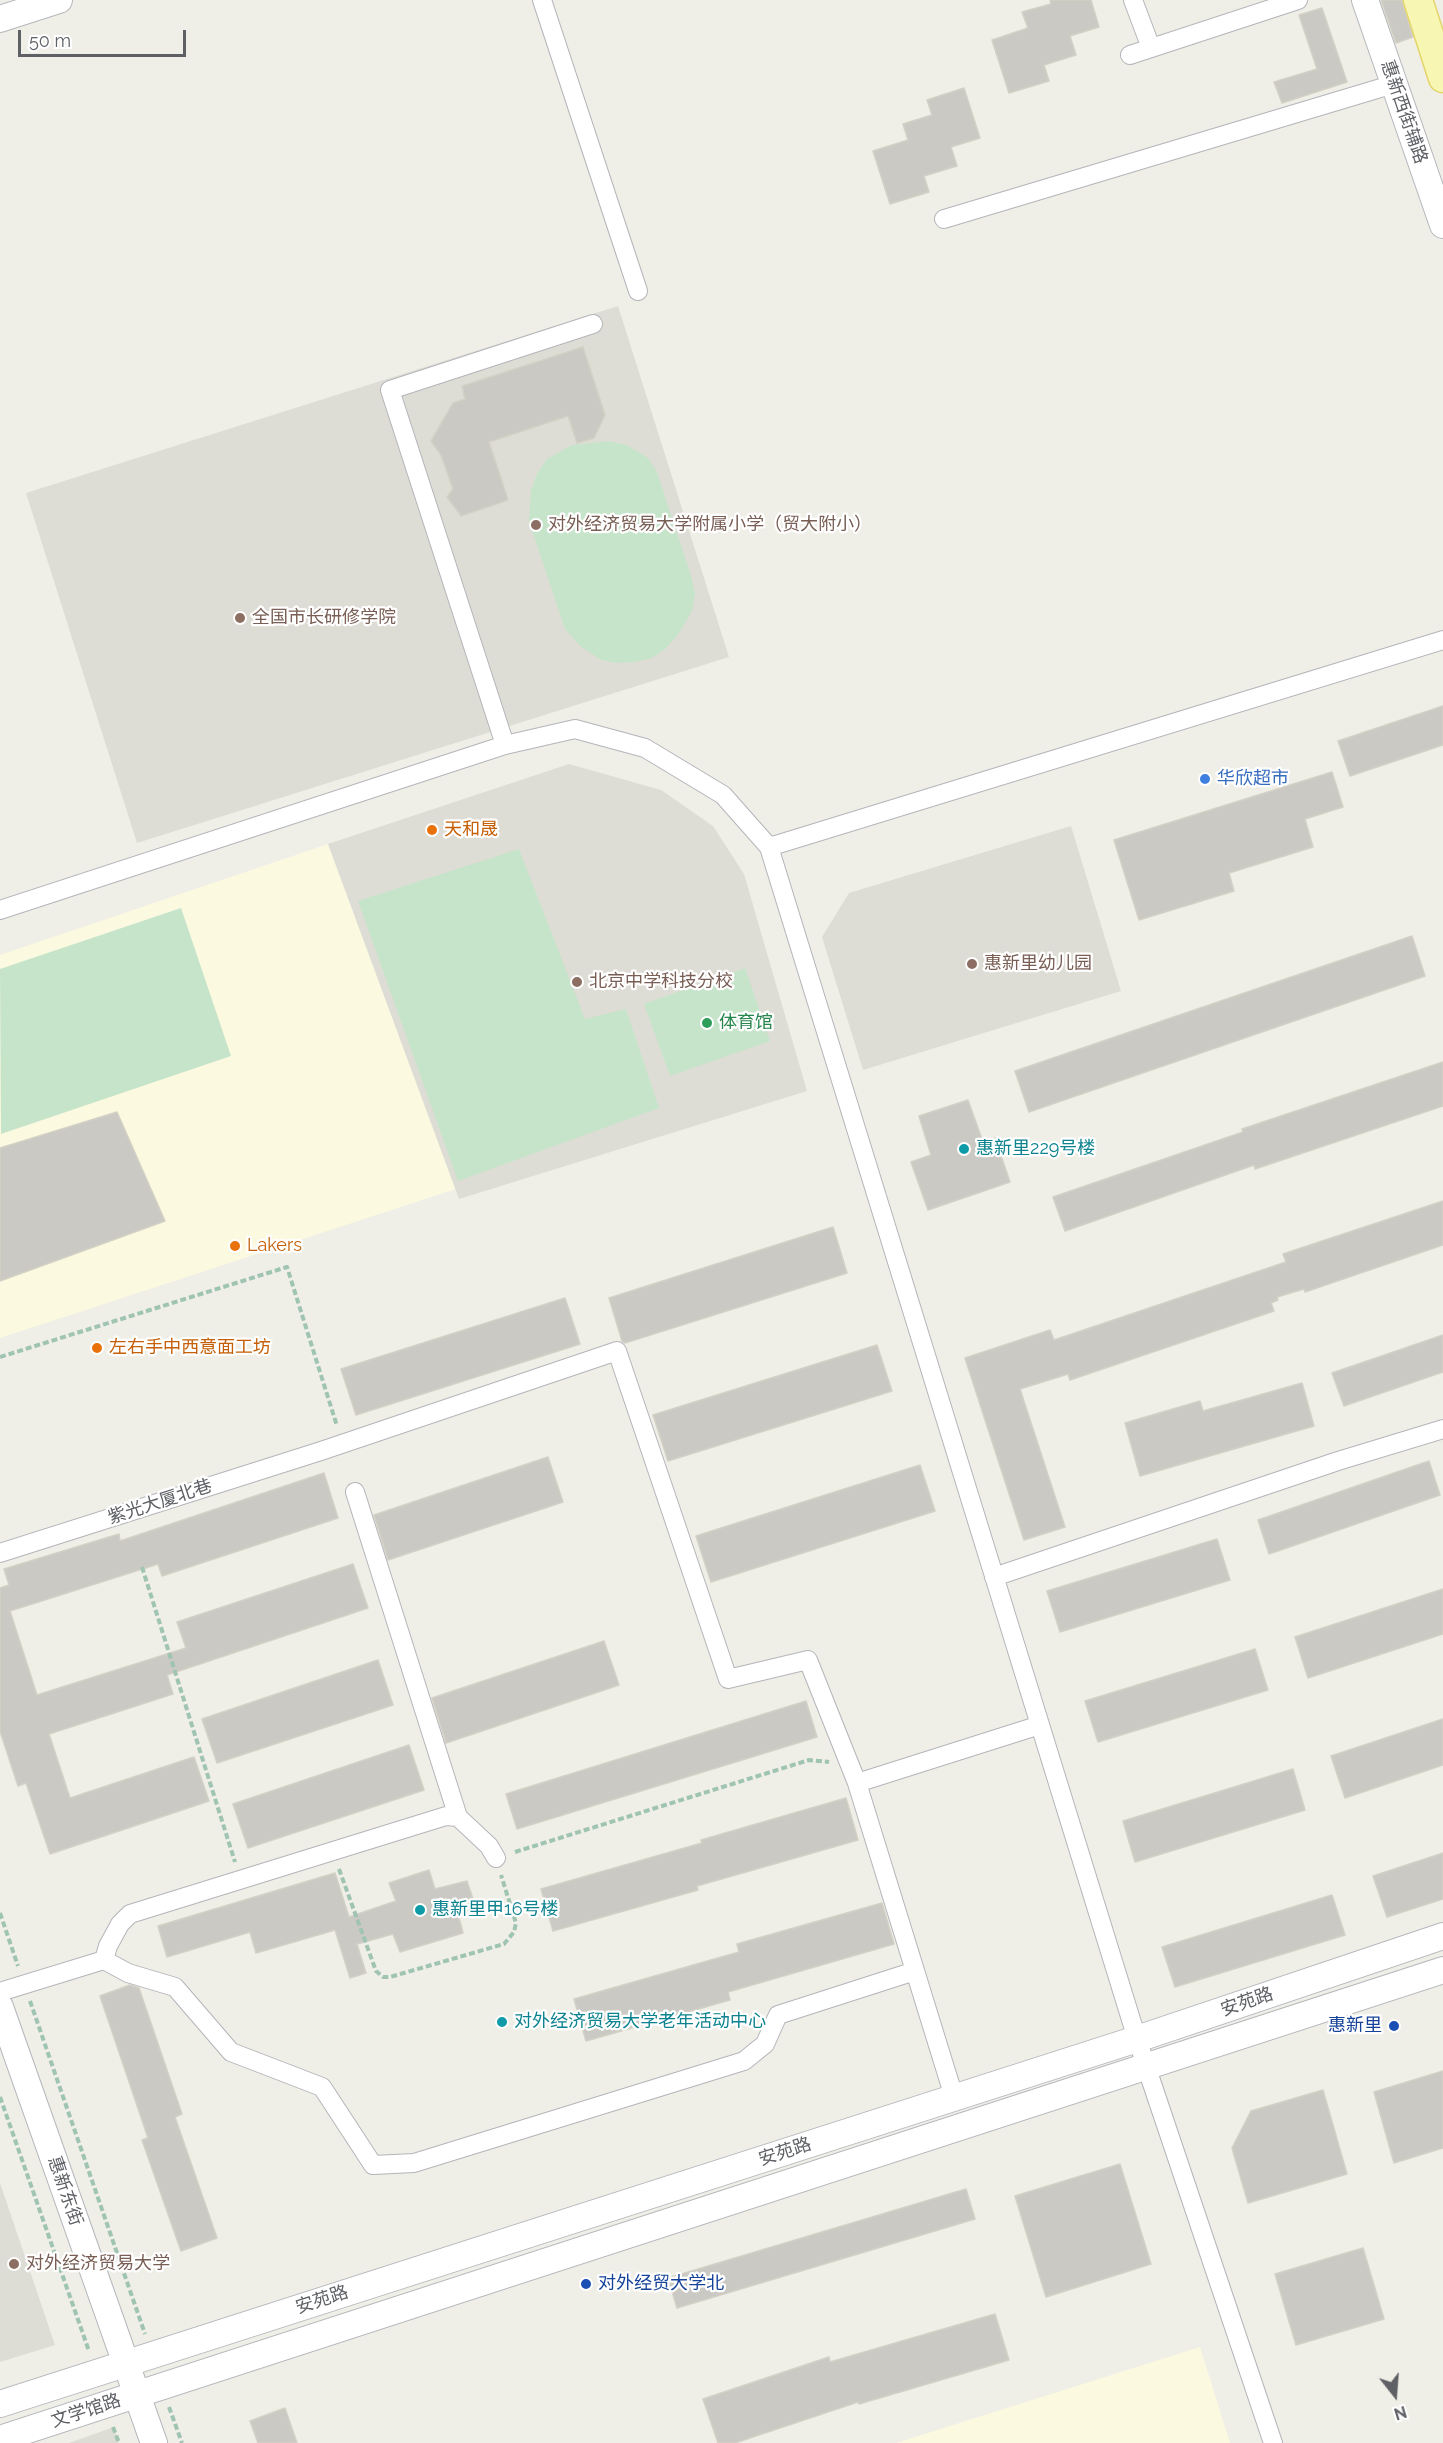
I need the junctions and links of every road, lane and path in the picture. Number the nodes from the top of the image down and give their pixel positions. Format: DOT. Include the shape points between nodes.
graph roads {
  1 [pos="58,0"];
  2 [pos="542,0"];
  3 [pos="1133,0"];
  4 [pos="1298,0"];
  5 [pos="1365,0"];
  6 [pos="1418,0"];
  7 [pos="0,19"];
  8 [pos="1151,48"];
  9 [pos="1130,55"];
  10 [pos="1443,78"];
  11 [pos="1394,84"];
  12 [pos="944,219"];
  13 [pos="1443,225"];
  14 [pos="638,291"];
  15 [pos="593,324"];
  16 [pos="1443,640"];
  17 [pos="505,745"];
  18 [pos="769,847"];
  19 [pos="0,910"];
  20 [pos="0,1358"];
  21 [pos="1443,1429"];
  22 [pos="342,1444"];
  23 [pos="355,1492"];
  24 [pos="0,1553"];
  25 [pos="142,1567"];
  26 [pos="994,1577"];
  27 [pos="1040,1725"];
  28 [pos="857,1783"];
  29 [pos="458,1817"];
  30 [pos="323,1854"];
  31 [pos="496,1858"];
  32 [pos="241,1880"];
  33 [pos="0,1913"];
  34 [pos="1443,1936"];
  35 [pos="104,1959"];
  36 [pos="1443,1970"];
  37 [pos="915,1971"];
  38 [pos="24,1984"];
  39 [pos="0,1992"];
  40 [pos="0,2007"];
  41 [pos="1137,2039"];
  42 [pos="1145,2065"];
  43 [pos="0,2097"];
  44 [pos="954,2097"];
  45 [pos="153,2355"];
  46 [pos="126,2363"];
  47 [pos="96,2373"];
  48 [pos="163,2387"];
  49 [pos="137,2395"];
  50 [pos="0,2404"];
  51 [pos="106,2405"];
  52 [pos="0,2439"];
  53 [pos="119,2443"];
  54 [pos="154,2443"];
  55 [pos="182,2443"];
  56 [pos="1273,2443"];
  1 -- 7 [label="main road"];
  2 -- 14 [label="street"];
  3 -- 8 [label="street"];
  4 -- 8 [label="street"];
  5 -- 11 [label="main road, 惠新西街辅路"];
  6 -- 10 [label="main road"];
  8 -- 9 [label="street"];
  11 -- 12 [label="street"];
  11 -- 13 [label="main road, 惠新西街辅路"];
  15 -- 17 [label="street" via="390,390"];
  16 -- 18 [label="street"];
  17 -- 18 [label="street" via="575,729 645,748 723,795"];
  17 -- 19 [label="street"];
  18 -- 26 [label="street"];
  20 -- 22 [label="path" via="287,1268"];
  21 -- 26 [label="street"];
  22 -- 24 [label="street, 紫光大厦北巷"];
  22 -- 28 [label="street, 紫光大厦北巷" via="617,1352 728,1679 808,1660"];
  23 -- 29 [label="street"];
  25 -- 32 [label="path"];
  26 -- 27 [label="street"];
  27 -- 28 [label="street"];
  27 -- 41 [label="street"];
  28 -- 31 [label="path" via="846,1767 809,1761"];
  28 -- 37 [label="street"];
  29 -- 30 [label="street" via="446,1816"];
  29 -- 31 [label="street" via="489,1846"];
  30 -- 31 [label="path" via="340,1869 376,1971 382,1977 504,1944 516,1923"];
  30 -- 32 [label="street"];
  32 -- 35 [label="street" via="130,1914 120,1924"];
  33 -- 38 [label="path"];
  34 -- 41 [label="main road, 安苑路"];
  35 -- 37 [label="street" via="128,1973 175,1987 231,2052 322,2087 373,2165 414,2163 744,2061 765,2044 778,2015"];
  35 -- 38 [label="street"];
  36 -- 42 [label="main road, 安苑路"];
  37 -- 44 [label="street"];
  38 -- 39 [label="street"];
  38 -- 45 [label="path"];
  40 -- 46 [label="main road, 惠新东街"];
  41 -- 42 [label="street"];
  41 -- 44 [label="main road, 安苑路"];
  42 -- 48 [label="main road, 安苑路"];
  42 -- 56 [label="street"];
  43 -- 47 [label="path"];
  44 -- 45 [label="main road, 安苑路"];
  45 -- 46 [label="main road, 安苑路"];
  46 -- 47 [label="main road, 文学馆路"];
  46 -- 49 [label="main road, 惠新东街"];
  47 -- 50 [label="main road, 文学馆路"];
  48 -- 49 [label="main road, 安苑路"];
  48 -- 55 [label="path"];
  49 -- 51 [label="main road, 文学馆路"];
  49 -- 54 [label="main road, 惠新东街"];
  51 -- 52 [label="main road, 文学馆路"];
  51 -- 53 [label="path"];
}
